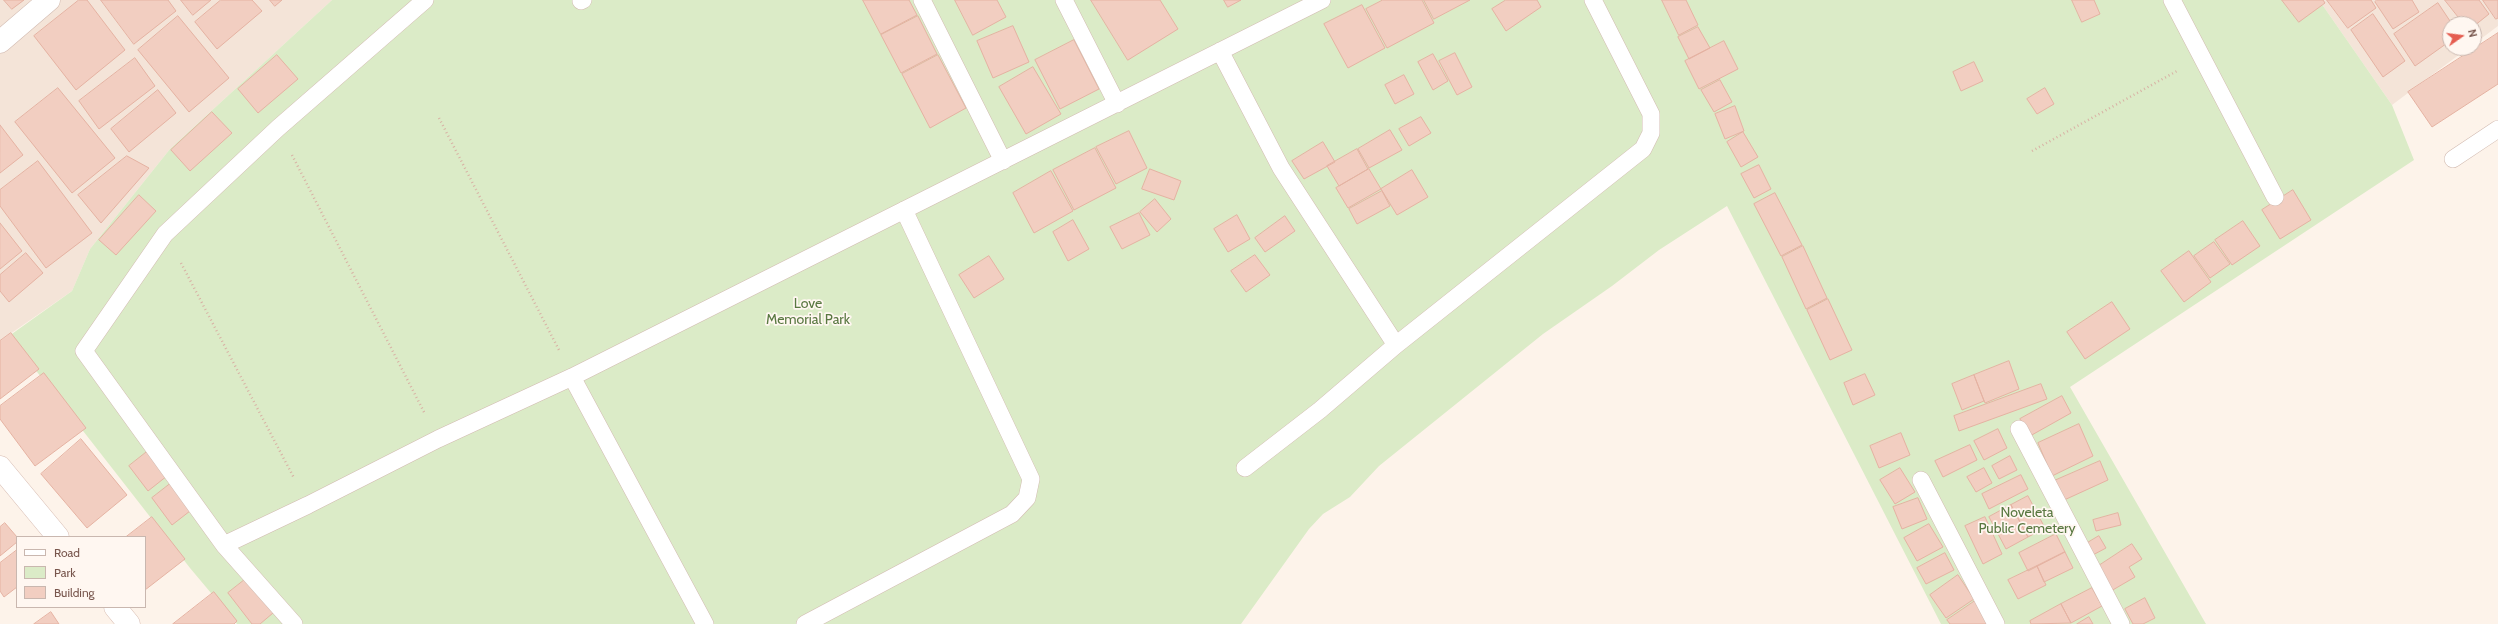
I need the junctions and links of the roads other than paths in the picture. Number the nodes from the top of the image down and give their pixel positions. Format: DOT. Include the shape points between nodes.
graph roads {
  1 [pos="50,0"];
  2 [pos="425,0"];
  3 [pos="922,0"];
  4 [pos="1064,0"];
  5 [pos="1322,0"];
  6 [pos="1593,0"];
  7 [pos="2172,0"];
  8 [pos="0,42"];
  9 [pos="1220,51"];
  10 [pos="1117,104"];
  11 [pos="2498,129"];
  12 [pos="2453,159"];
  13 [pos="1003,162"];
  14 [pos="2275,198"];
  15 [pos="904,210"];
  16 [pos="1396,345"];
  17 [pos="572,377"];
  18 [pos="2019,429"];
  19 [pos="0,467"];
  20 [pos="1245,468"];
  21 [pos="1921,480"];
  22 [pos="57,536"];
  23 [pos="224,545"];
  24 [pos="116,608"];
  25 [pos="129,624"];
  26 [pos="294,624"];
  27 [pos="705,624"];
  28 [pos="805,624"];
  29 [pos="1996,624"];
  30 [pos="2121,624"];
  1 -- 8 [label="street"];
  2 -- 23 [label="lane" via="278,128 165,234 84,351"];
  3 -- 13 [label="lane"];
  4 -- 10 [label="lane"];
  5 -- 9 [label="lane"];
  6 -- 16 [label="lane" via="1651,114 1651,133 1643,149"];
  7 -- 14 [label="lane"];
  9 -- 10 [label="lane"];
  9 -- 16 [label="lane" via="1281,168"];
  10 -- 13 [label="lane"];
  11 -- 12 [label="lane"];
  13 -- 15 [label="lane"];
  15 -- 17 [label="lane"];
  15 -- 28 [label="lane" via="1030,479 1027,498 1012,514"];
  16 -- 20 [label="lane" via="1320,410"];
  17 -- 23 [label="lane" via="438,439 308,506"];
  17 -- 27 [label="lane"];
  18 -- 30 [label="lane"];
  19 -- 22 [label="street"];
  21 -- 29 [label="lane"];
  23 -- 26 [label="lane"];
  24 -- 25 [label="street"];
}
